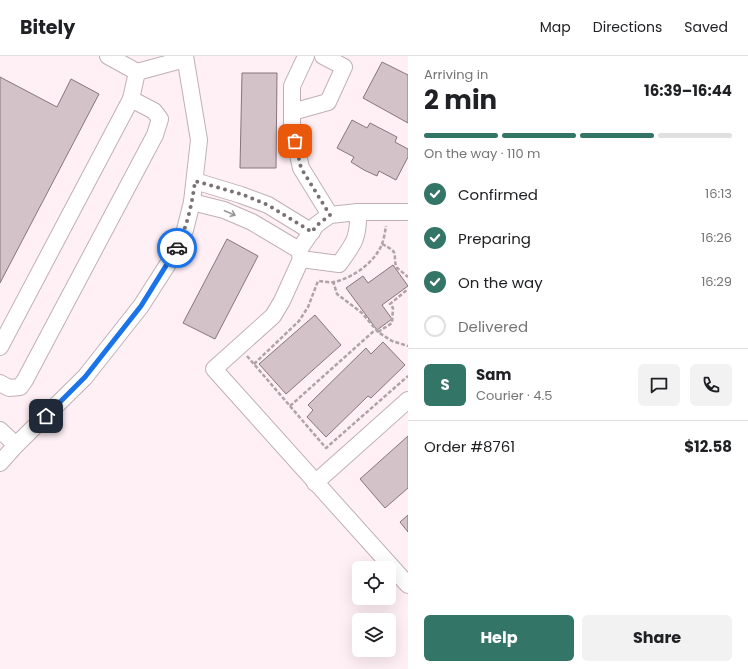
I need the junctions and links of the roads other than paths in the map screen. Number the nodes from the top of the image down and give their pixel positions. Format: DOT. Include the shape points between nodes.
graph roads {
  1 [pos="108,56"];
  2 [pos="306,56"];
  3 [pos="323,56"];
  4 [pos="185,58"];
  5 [pos="138,72"];
  6 [pos="130,99"];
  7 [pos="292,112"];
  8 [pos="195,181"];
  9 [pos="192,202"];
  10 [pos="358,212"];
  11 [pos="408,212"];
  12 [pos="330,215"];
  13 [pos="312,232"];
  14 [pos="300,254"];
  15 [pos="0,347"];
  16 [pos="0,383"];
  17 [pos="408,400"];
  18 [pos="0,430"];
  19 [pos="16,445"];
  20 [pos="0,463"];
  21 [pos="315,483"];
  22 [pos="408,585"];
  1 -- 5 [label="street"];
  2 -- 7 [label="street" via="292,86"];
  3 -- 7 [label="street" via="344,67 328,102"];
  4 -- 5 [label="street"];
  4 -- 8 [label="street" via="200,140"];
  5 -- 6 [label="street"];
  6 -- 15 [label="street"];
  6 -- 16 [label="street" via="154,111 160,119 155,135 25,380 20,387 9,388"];
  7 -- 12 [label="street" via="292,128 301,168"];
  8 -- 9 [label="street"];
  8 -- 13 [label="street" via="241,194 268,205"];
  9 -- 14 [label="street, one-way" via="224,210 252,222"];
  9 -- 19 [label="street" via="185,230 175,253 141,306 85,377"];
  10 -- 11 [label="street"];
  10 -- 12 [label="street"];
  10 -- 14 [label="street" via="358,228 353,246 339,264"];
  12 -- 13 [label="street"];
  13 -- 14 [label="street"];
  14 -- 21 [label="street" via="282,301 273,316 214,369"];
  17 -- 21 [label="street"];
  18 -- 19 [label="street"];
  19 -- 20 [label="street"];
  21 -- 22 [label="street"];
}
